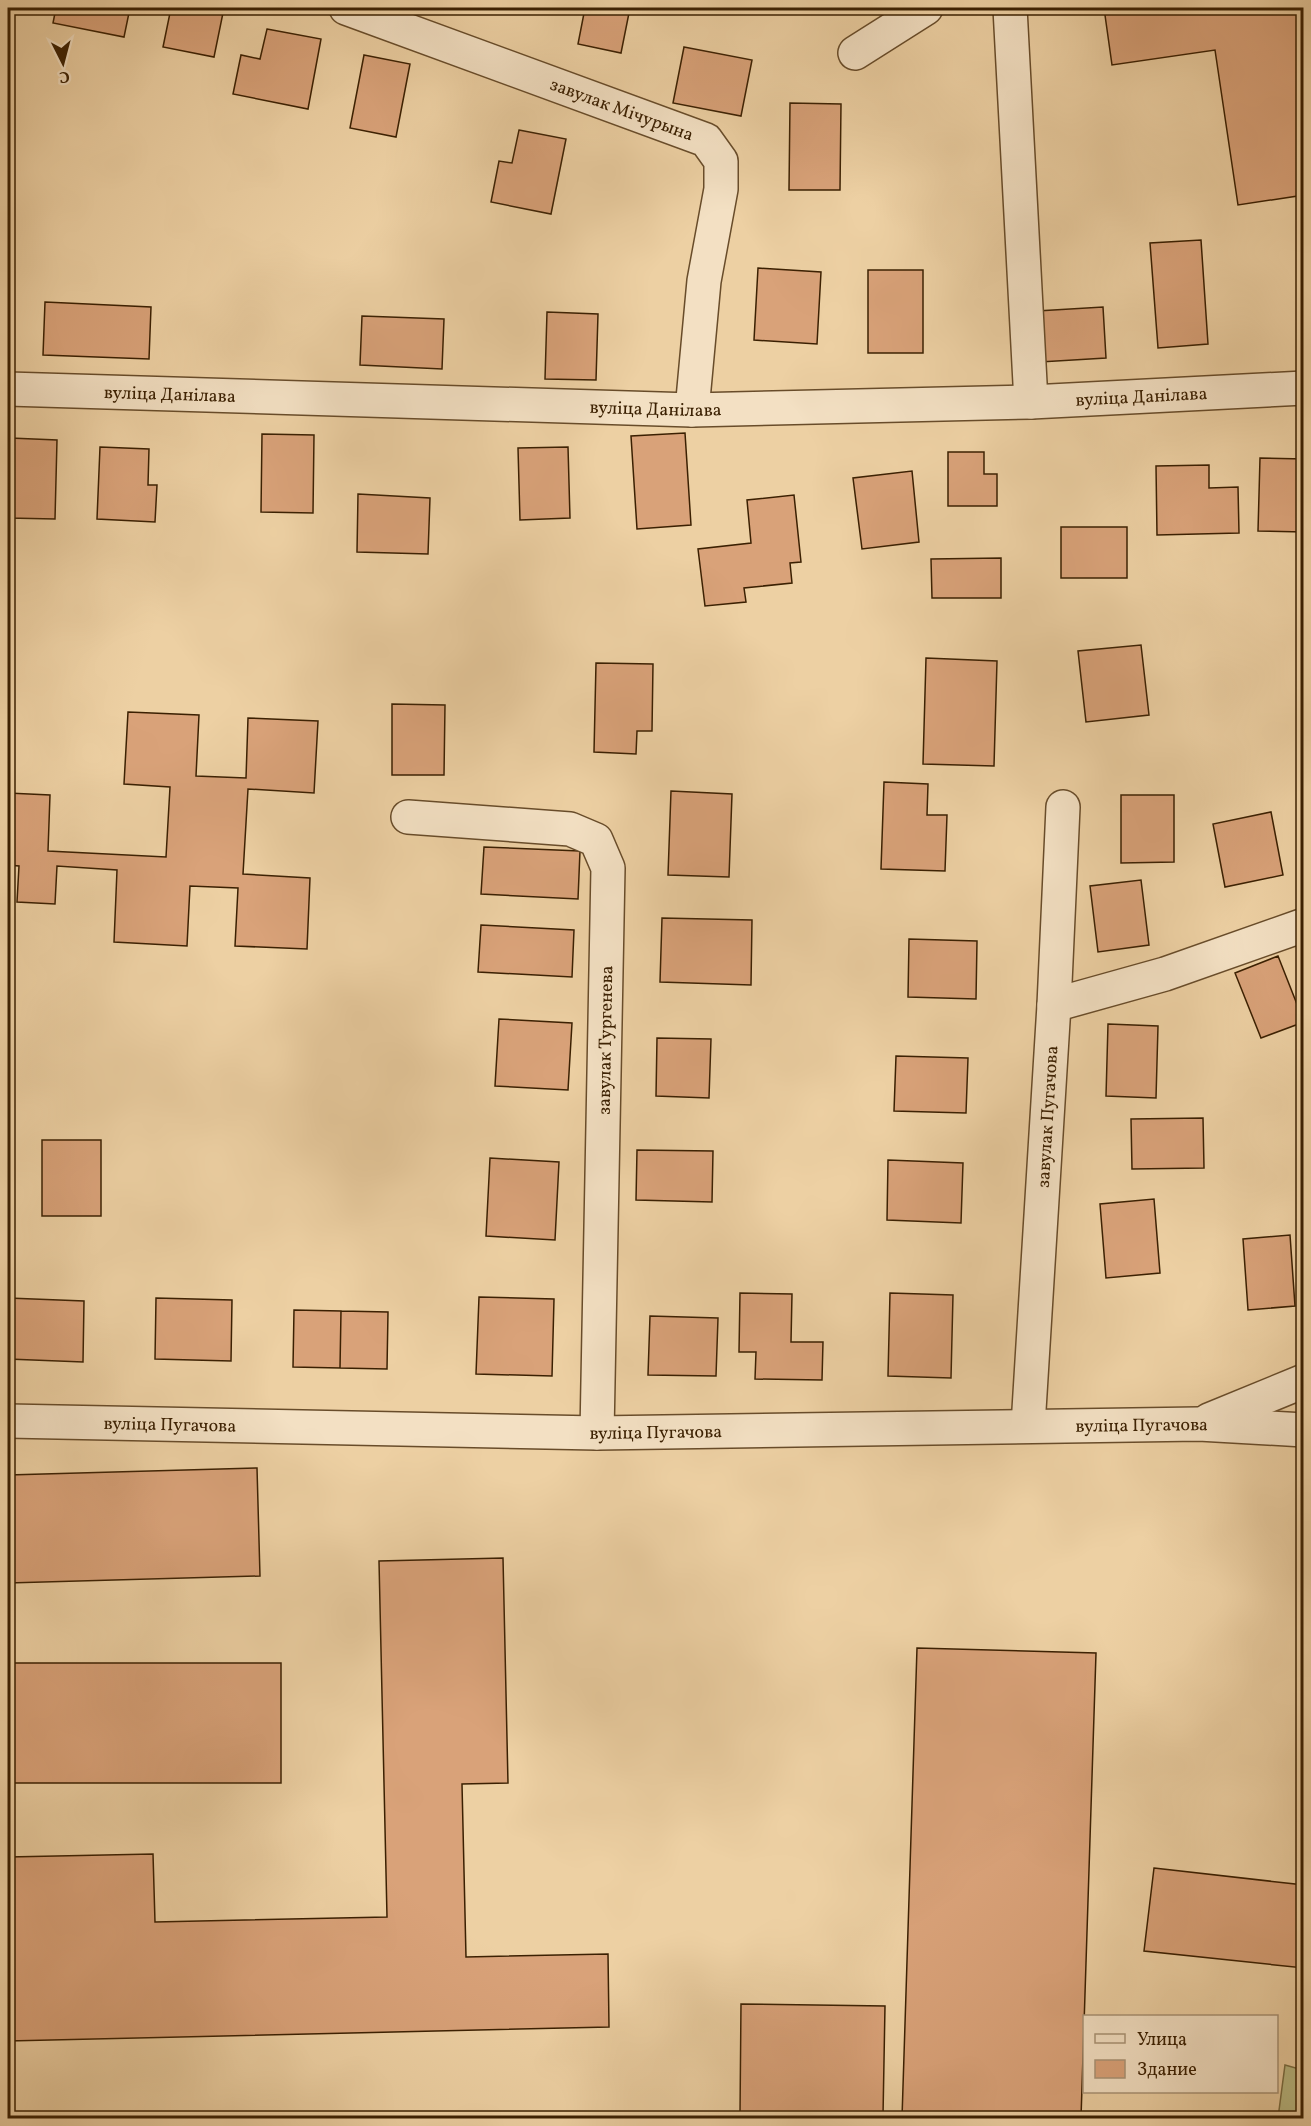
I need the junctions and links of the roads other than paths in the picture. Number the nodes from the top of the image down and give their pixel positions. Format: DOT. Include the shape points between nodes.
graph roads {
  1 [pos="346,8"];
  2 [pos="926,8"];
  3 [pos="1010,8"];
  4 [pos="855,53"];
  5 [pos="1304,388"];
  6 [pos="8,389"];
  7 [pos="1031,402"];
  8 [pos="692,410"];
  9 [pos="1063,807"];
  10 [pos="408,817"];
  11 [pos="1304,925"];
  12 [pos="1054,1005"];
  13 [pos="1304,1381"];
  14 [pos="8,1421"];
  15 [pos="1199,1424"];
  16 [pos="1028,1426"];
  17 [pos="1304,1430"];
  18 [pos="597,1433"];
  1 -- 8 [label="street, завулак Мічурына" via="706,140 721,161 721,189 704,281"];
  2 -- 4 [label="street"];
  3 -- 7 [label="street"];
  5 -- 7 [label="street, вуліца Данілава"];
  6 -- 8 [label="street, вуліца Данілава"];
  7 -- 8 [label="street, вуліца Данілава"];
  9 -- 12 [label="street, завулак Пугачова"];
  10 -- 18 [label="street, завулак Тургенева" via="570,828 596,840 609,868"];
  11 -- 12 [label="street" via="1165,974"];
  12 -- 16 [label="street, завулак Пугачова"];
  13 -- 15 [label="street"];
  14 -- 18 [label="street, вуліца Пугачова"];
  15 -- 16 [label="street, вуліца Пугачова"];
  15 -- 17 [label="street, вуліца Пугачова"];
  16 -- 18 [label="street, вуліца Пугачова"];
}
